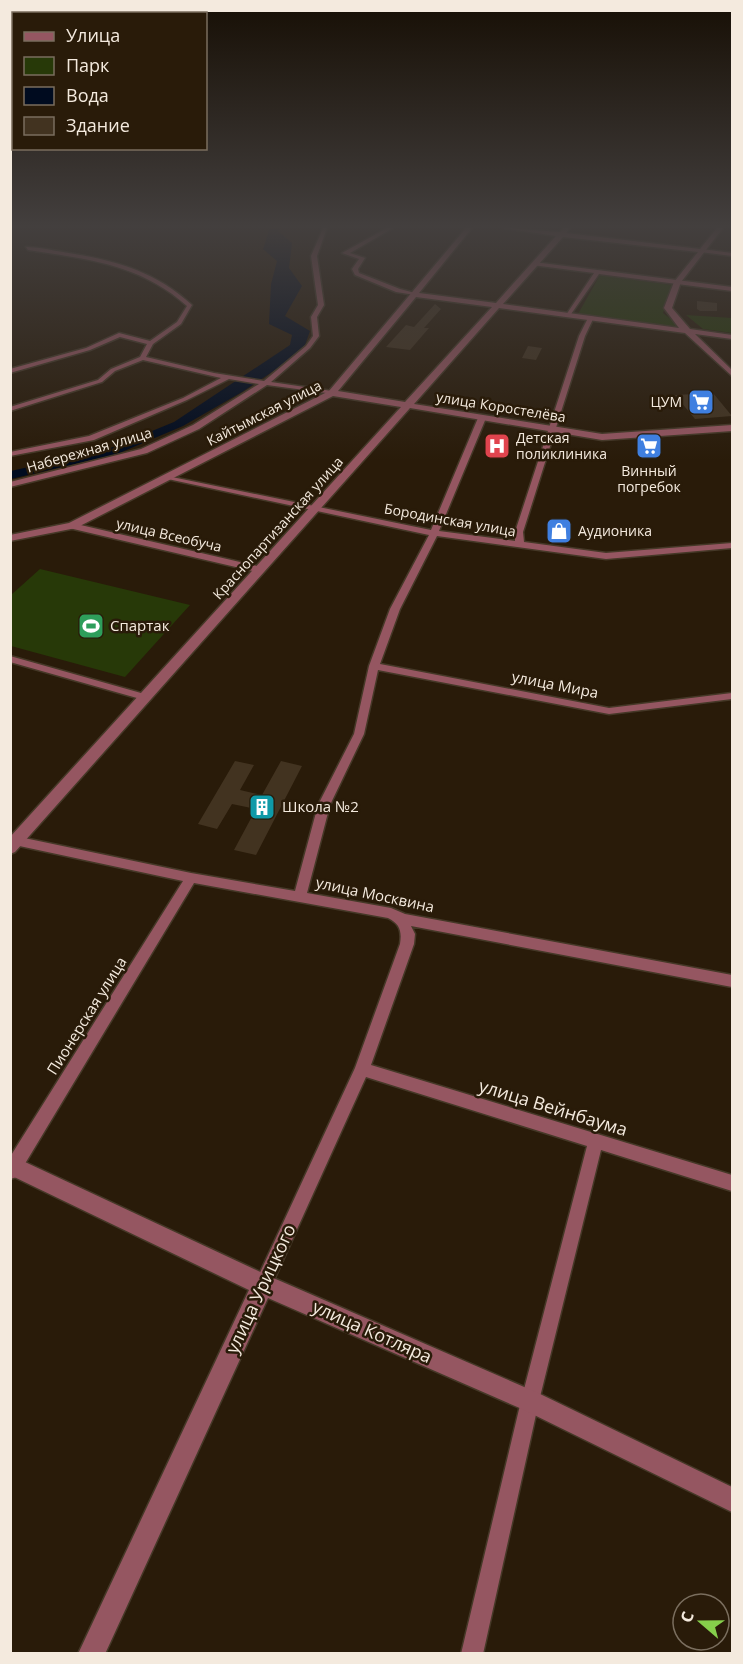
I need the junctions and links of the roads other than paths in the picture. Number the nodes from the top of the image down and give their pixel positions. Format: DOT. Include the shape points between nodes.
graph roads {
  1 [pos="497,305"];
  2 [pos="190,306"];
  3 [pos="321,306"];
  4 [pos="403,306"];
  5 [pos="502,306"];
  6 [pos="575,306"];
  7 [pos="669,306"];
  8 [pos="569,315"];
  9 [pos="591,317"];
  10 [pos="688,330"];
  11 [pos="732,337"];
  12 [pos="151,343"];
  13 [pos="142,358"];
  14 [pos="10,371"];
  15 [pos="732,374"];
  16 [pos="230,376"];
  17 [pos="267,382"];
  18 [pos="332,393"];
  19 [pos="407,406"];
  20 [pos="10,409"];
  21 [pos="482,418"];
  22 [pos="732,428"];
  23 [pos="554,430"];
  24 [pos="10,454"];
  25 [pos="167,478"];
  26 [pos="10,485"];
  27 [pos="316,509"];
  28 [pos="72,526"];
  29 [pos="434,533"];
  30 [pos="10,538"];
  31 [pos="520,546"];
  32 [pos="732,546"];
  33 [pos="261,570"];
  34 [pos="10,660"];
  35 [pos="374,666"];
  36 [pos="732,696"];
  37 [pos="144,697"];
  38 [pos="13,843"];
  39 [pos="191,878"];
  40 [pos="300,896"];
  41 [pos="402,919"];
  42 [pos="732,981"];
  43 [pos="362,1069"];
  44 [pos="595,1143"];
  45 [pos="12,1168"];
  46 [pos="732,1183"];
  47 [pos="263,1284"];
  48 [pos="530,1401"];
  49 [pos="732,1500"];
  50 [pos="91,1653"];
  51 [pos="472,1653"];
  1 -- 19 [label="street, Краснопартизанская улица"];
  2 -- 12 [label="street" via="179,323"];
  3 -- 17 [label="street, Набережная улица" via="314,317 316,336"];
  4 -- 18 [label="street, Кайтымская улица"];
  5 -- 8 [label="street"];
  6 -- 8 [label="street"];
  7 -- 10 [label="street"];
  8 -- 9 [label="street"];
  9 -- 10 [label="street"];
  9 -- 23 [label="street"];
  10 -- 11 [label="street"];
  10 -- 15 [label="street"];
  12 -- 13 [label="street"];
  12 -- 14 [label="street" via="119,334 88,349"];
  13 -- 16 [label="street, улица Коростелёва"];
  13 -- 20 [label="street" via="113,370 100,381"];
  16 -- 17 [label="street, улица Коростелёва"];
  16 -- 24 [label="street" via="175,404 91,438"];
  17 -- 18 [label="street, улица Коростелёва"];
  17 -- 26 [label="street, Набережная улица" via="196,427 144,451"];
  18 -- 19 [label="street, улица Коростелёва"];
  18 -- 25 [label="street, Кайтымская улица"];
  19 -- 21 [label="street, улица Коростелёва"];
  19 -- 27 [label="street, Краснопартизанская улица"];
  21 -- 23 [label="street, улица Коростелёва"];
  21 -- 29 [label="street"];
  22 -- 23 [label="street, улица Коростелёва" via="613,437"];
  23 -- 31 [label="street" via="519,532"];
  25 -- 27 [label="street, Бородинская улица"];
  25 -- 28 [label="street, Кайтымская улица"];
  27 -- 29 [label="street, Бородинская улица"];
  27 -- 33 [label="street, Краснопартизанская улица"];
  28 -- 30 [label="street, Кайтымская улица"];
  28 -- 33 [label="street, улица Всеобуча"];
  29 -- 31 [label="street, Бородинская улица"];
  29 -- 35 [label="street" via="395,609"];
  31 -- 32 [label="street, Бородинская улица" via="606,556"];
  33 -- 37 [label="street, Краснопартизанская улица"];
  34 -- 37 [label="street"];
  35 -- 36 [label="street, улица Мира" via="609,711"];
  35 -- 40 [label="street" via="358,734 324,805"];
  37 -- 38 [label="street, Краснопартизанская улица"];
  38 -- 39 [label="street, улица Москвина"];
  39 -- 40 [label="street, улица Москвина"];
  39 -- 45 [label="street, Пионерская улица"];
  40 -- 41 [label="street, улица Москвина"];
  41 -- 42 [label="street, улица Москвина"];
  41 -- 43 [label="street, улица Урицкого" via="407,944"];
  43 -- 44 [label="street, улица Вейнбаума"];
  43 -- 47 [label="street, улица Урицкого"];
  44 -- 46 [label="street, улица Вейнбаума"];
  44 -- 48 [label="street"];
  45 -- 47 [label="street, улица Котляра"];
  47 -- 48 [label="street, улица Котляра"];
  47 -- 50 [label="street, улица Урицкого"];
  48 -- 49 [label="street, улица Котляра"];
  48 -- 51 [label="street"];
}
